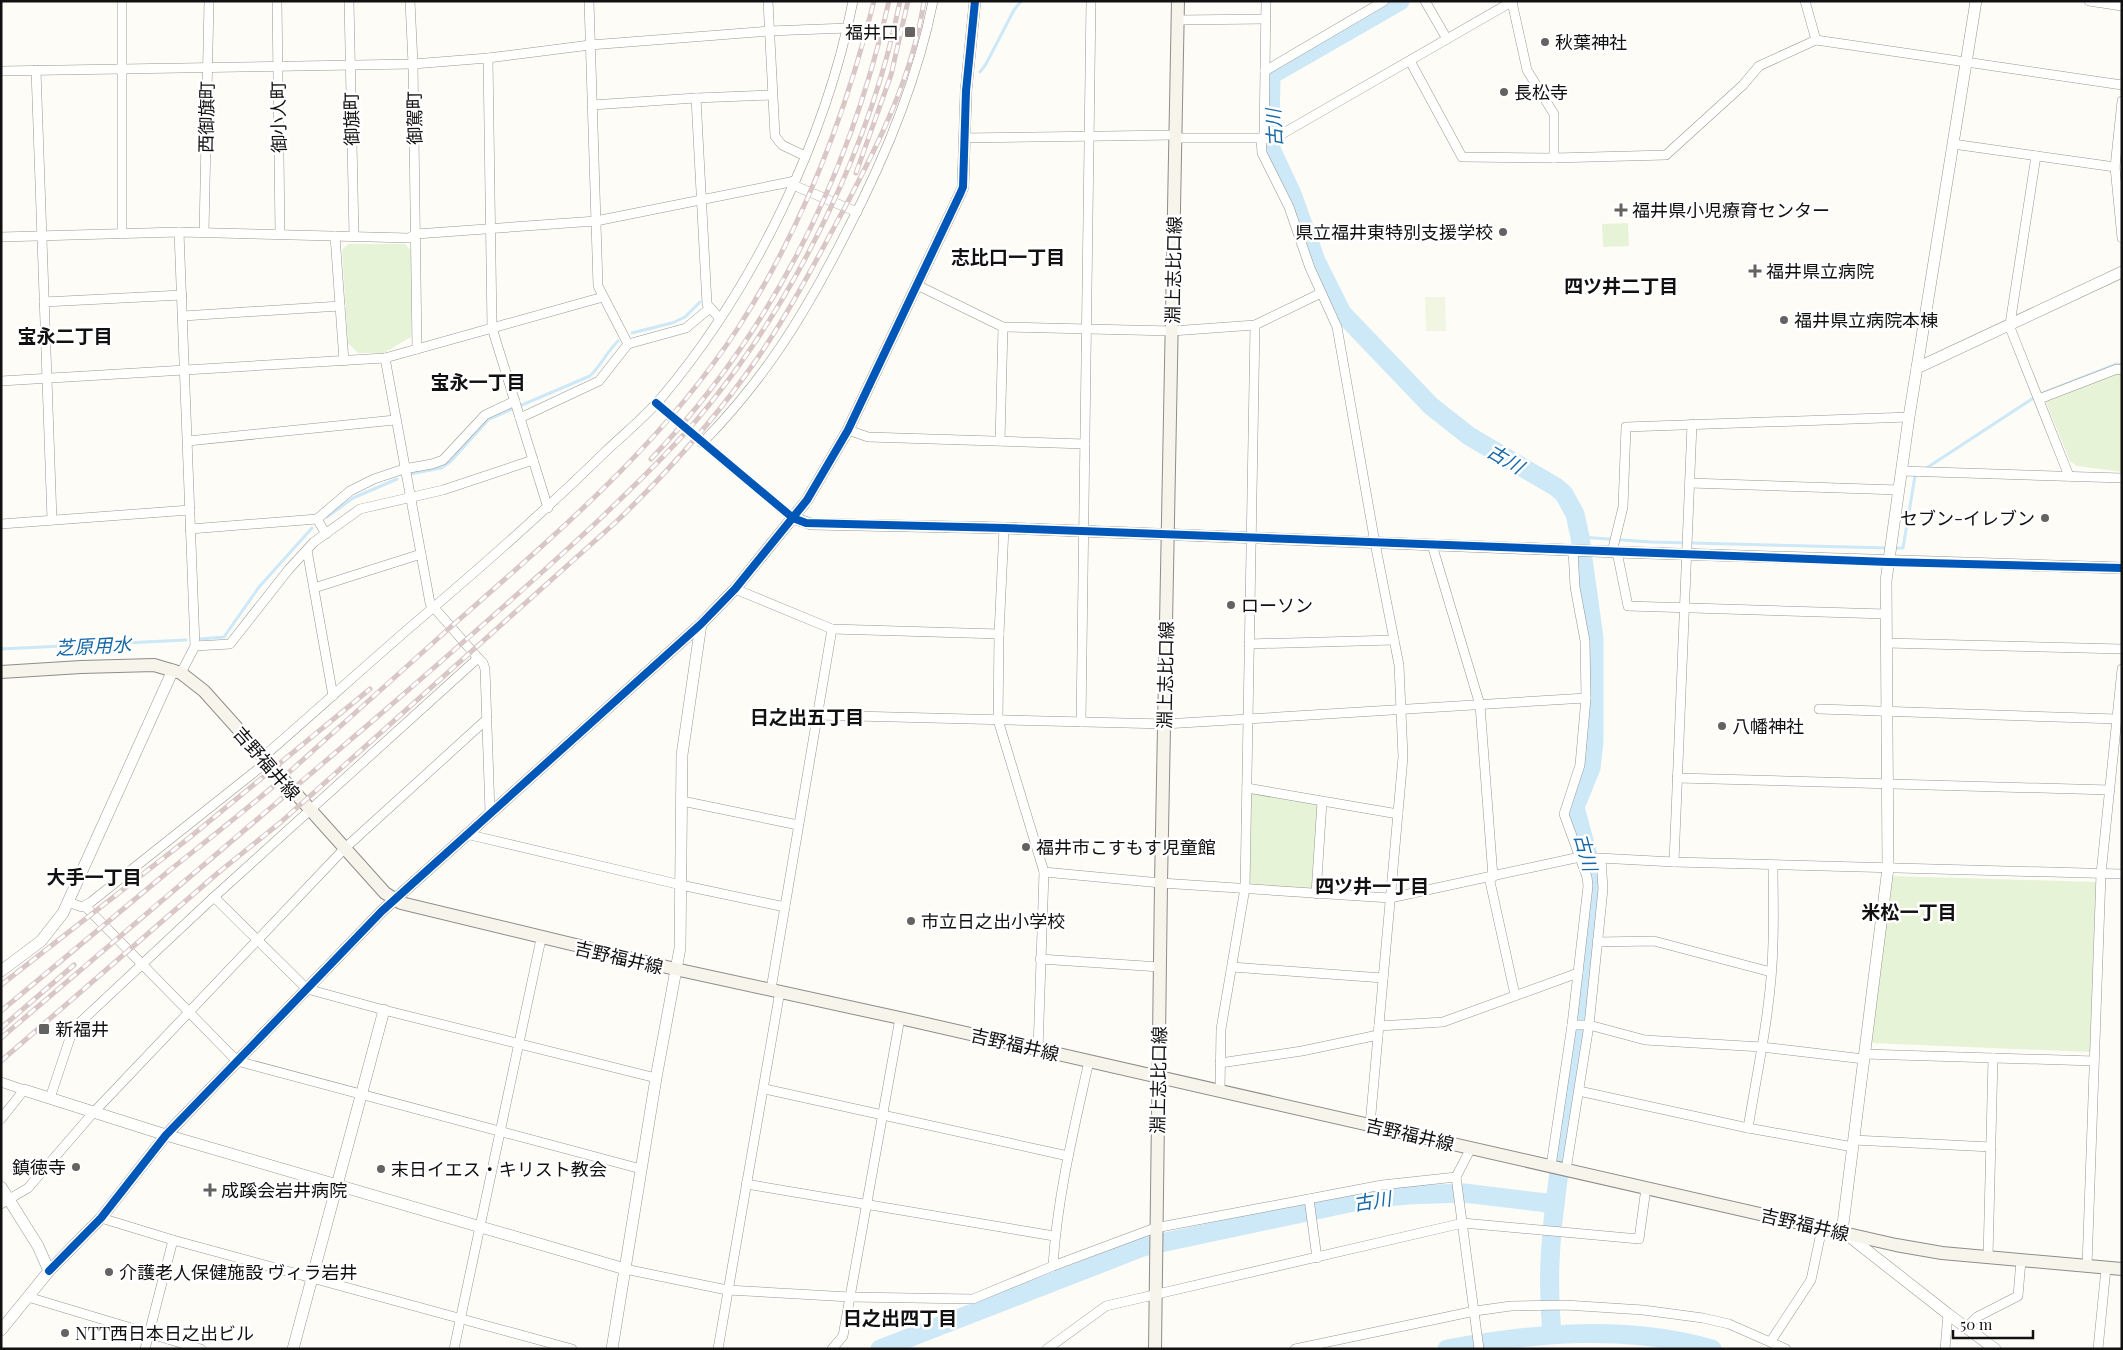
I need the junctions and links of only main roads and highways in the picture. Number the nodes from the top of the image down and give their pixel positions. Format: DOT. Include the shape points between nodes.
graph roads {
  1 [pos="1178,1"];
  2 [pos="1,672"];
  3 [pos="1159,1077"];
  4 [pos="2122,1269"];
  5 [pos="1155,1349"];
  1 -- 3 [label="main road, 淵上志比口線"];
  2 -- 3 [label="main road, 吉野福井線" via="131,665 154,665 177,671 204,691 393,900 541,939"];
  3 -- 4 [label="main road, 吉野福井線" via="1933,1252"];
  3 -- 5 [label="main road, 淵上志比口線"];
}
